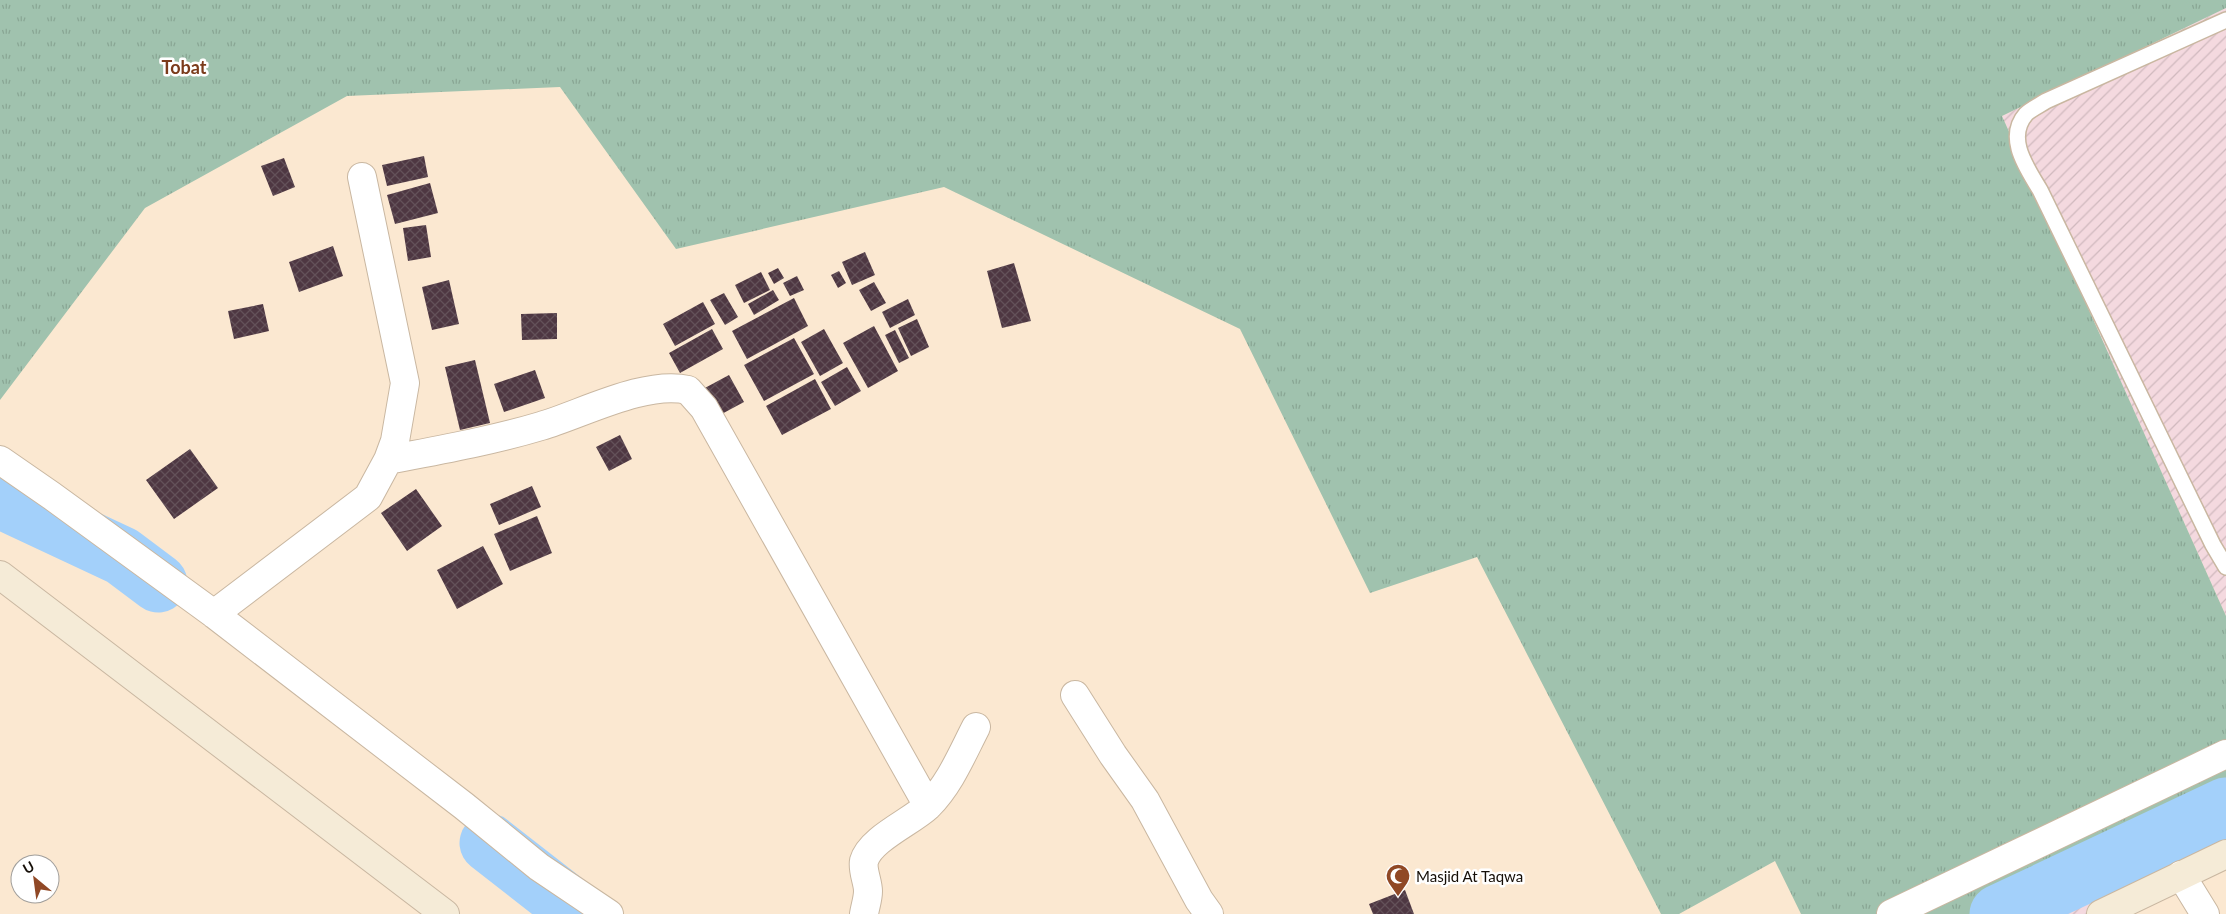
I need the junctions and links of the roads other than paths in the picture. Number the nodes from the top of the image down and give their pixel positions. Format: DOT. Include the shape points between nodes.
graph roads {
  1 [pos="2226,20"];
  2 [pos="362,177"];
  3 [pos="0,460"];
  4 [pos="388,460"];
  5 [pos="2226,567"];
  6 [pos="0,575"];
  7 [pos="214,614"];
  8 [pos="1076,695"];
  9 [pos="976,727"];
  10 [pos="2226,754"];
  11 [pos="928,806"];
  12 [pos="2226,854"];
  13 [pos="2181,875"];
  14 [pos="445,914"];
  15 [pos="609,914"];
  16 [pos="864,914"];
  17 [pos="1209,914"];
  18 [pos="1892,914"];
  19 [pos="2101,914"];
  20 [pos="2204,914"];
  1 -- 5 [label="lane" via="2046,101 2026,114 2018,128 2017,143 2023,161"];
  2 -- 4 [label="street" via="405,382 395,441"];
  3 -- 7 [label="street"];
  4 -- 7 [label="street" via="368,497"];
  4 -- 11 [label="street" via="543,426 593,406 663,388 688,390 704,408"];
  6 -- 14 [label="main road"];
  7 -- 15 [label="street" via="539,867"];
  8 -- 17 [label="street" via="1145,800"];
  9 -- 11 [label="street" via="946,783"];
  10 -- 18 [label="street"];
  11 -- 16 [label="street" via="869,850 864,862 868,891"];
  12 -- 13 [label="main road"];
  13 -- 19 [label="main road"];
  13 -- 20 [label="street"];
}
